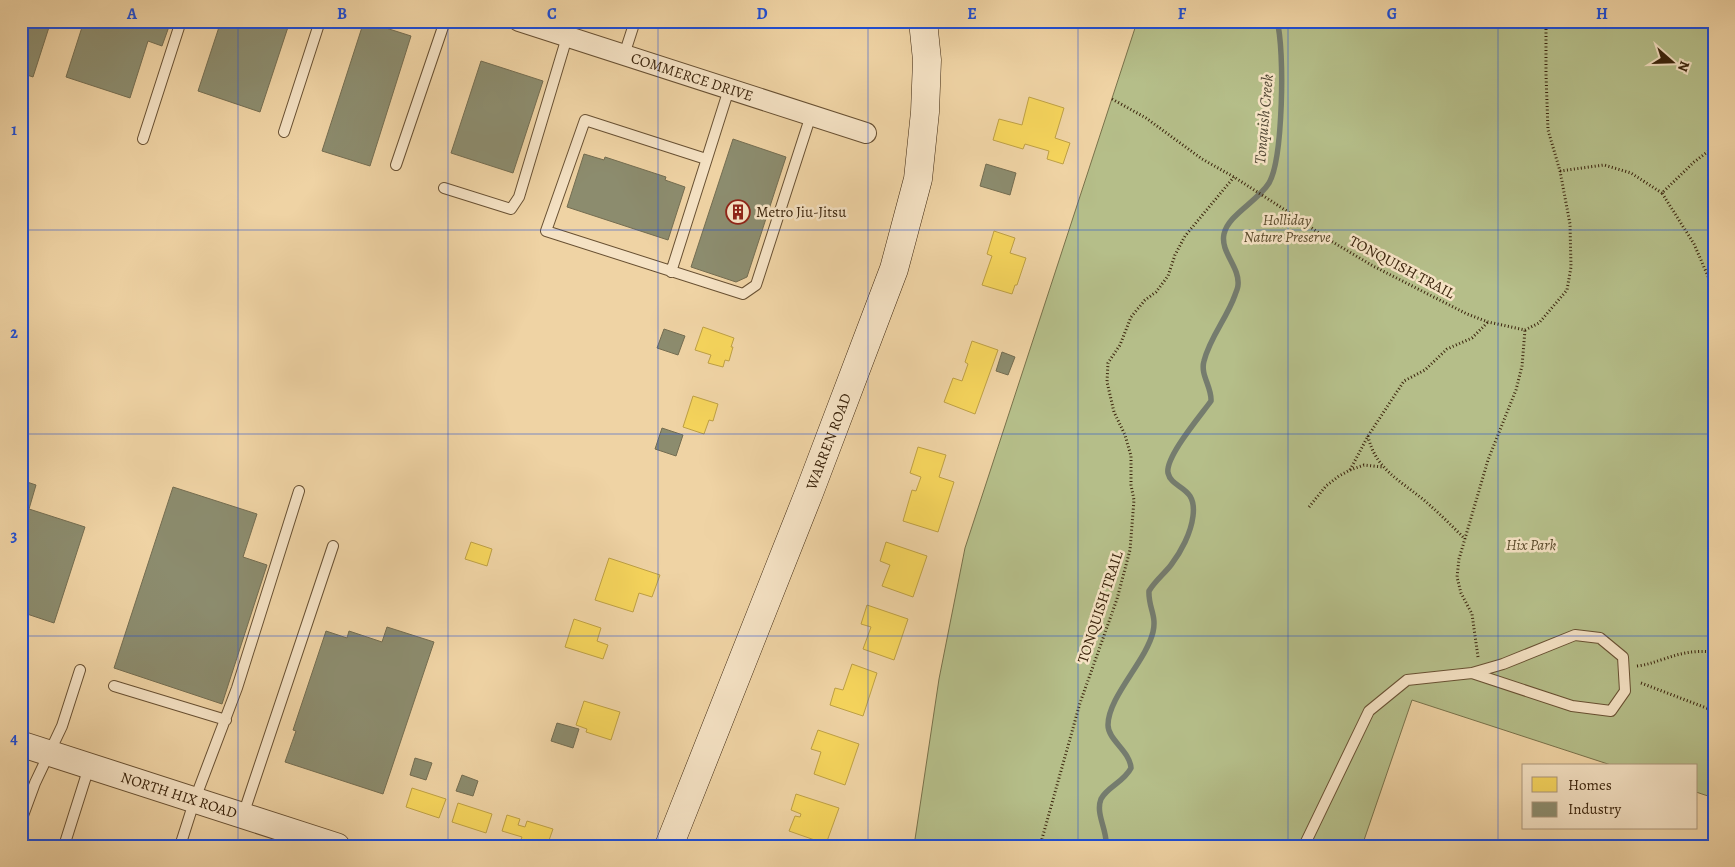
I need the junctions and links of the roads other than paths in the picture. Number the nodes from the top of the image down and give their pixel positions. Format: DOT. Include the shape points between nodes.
graph roads {
  1 [pos="181,21"];
  2 [pos="320,21"];
  3 [pos="444,21"];
  4 [pos="519,21"];
  5 [pos="635,21"];
  6 [pos="923,21"];
  7 [pos="544,25"];
  8 [pos="567,37"];
  9 [pos="624,55"];
  10 [pos="728,89"];
  11 [pos="811,115"];
  12 [pos="284,132"];
  13 [pos="866,133"];
  14 [pos="143,139"];
  15 [pos="706,159"];
  16 [pos="396,165"];
  17 [pos="444,188"];
  18 [pos="671,272"];
  19 [pos="299,491"];
  20 [pos="333,546"];
  21 [pos="80,670"];
  22 [pos="1476,672"];
  23 [pos="114,686"];
  24 [pos="226,720"];
  25 [pos="21,744"];
  26 [pos="49,753"];
  27 [pos="89,766"];
  28 [pos="195,800"];
  29 [pos="243,815"];
  30 [pos="21,821"];
  31 [pos="64,846"];
  32 [pos="180,846"];
  33 [pos="337,846"];
  34 [pos="670,846"];
  35 [pos="1304,846"];
  1 -- 14 [label="lane"];
  2 -- 12 [label="lane"];
  3 -- 16 [label="lane"];
  4 -- 7 [label="street, COMMERCE DRIVE"];
  5 -- 9 [label="lane"];
  6 -- 34 [label="main road, WARREN ROAD" via="925,112 918,180 894,269"];
  7 -- 8 [label="street, COMMERCE DRIVE"];
  8 -- 9 [label="street, COMMERCE DRIVE"];
  8 -- 17 [label="lane" via="519,197 511,209"];
  9 -- 10 [label="street, COMMERCE DRIVE"];
  10 -- 11 [label="street, COMMERCE DRIVE"];
  10 -- 15 [label="lane"];
  11 -- 13 [label="street, COMMERCE DRIVE"];
  11 -- 18 [label="lane" via="756,285 743,294"];
  15 -- 18 [label="lane"];
  15 -- 18 [label="lane" via="585,120 546,231"];
  19 -- 24 [label="lane"];
  20 -- 29 [label="lane"];
  21 -- 26 [label="lane" via="62,726"];
  22 -- 22 [label="lane" via="1572,706 1611,711 1624,691 1623,657 1600,638 1574,635"];
  22 -- 35 [label="lane" via="1407,680 1369,711"];
  23 -- 24 [label="lane"];
  24 -- 28 [label="lane"];
  25 -- 26 [label="street, NORTH HIX ROAD"];
  26 -- 27 [label="street, NORTH HIX ROAD"];
  26 -- 30 [label="lane"];
  27 -- 28 [label="street, NORTH HIX ROAD"];
  27 -- 31 [label="lane"];
  28 -- 29 [label="street, NORTH HIX ROAD"];
  28 -- 32 [label="lane"];
  29 -- 33 [label="street, NORTH HIX ROAD"];
}
